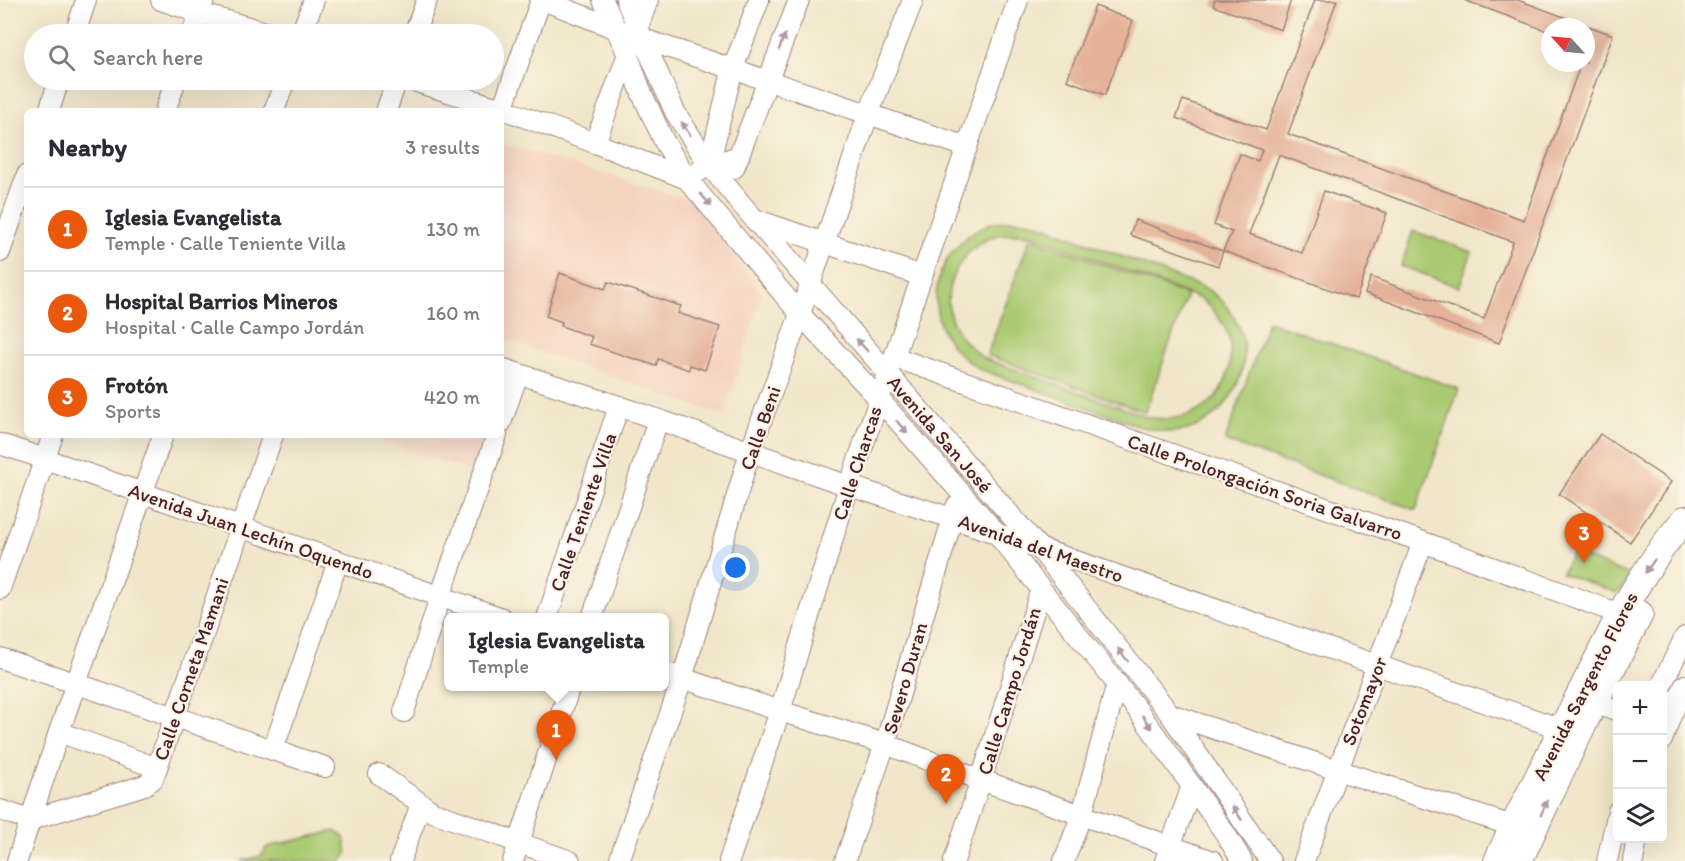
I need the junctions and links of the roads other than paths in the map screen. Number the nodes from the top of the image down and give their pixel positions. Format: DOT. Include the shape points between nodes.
graph roads {
  1 [pos="86,0"];
  2 [pos="162,0"];
  3 [pos="314,0"];
  4 [pos="427,0"];
  5 [pos="542,0"];
  6 [pos="603,0"];
  7 [pos="626,0"];
  8 [pos="648,0"];
  9 [pos="759,0"];
  10 [pos="799,0"];
  11 [pos="913,0"];
  12 [pos="1018,0"];
  13 [pos="201,6"];
  14 [pos="78,24"];
  15 [pos="195,24"];
  16 [pos="247,24"];
  17 [pos="305,24"];
  18 [pos="418,24"];
  19 [pos="615,28"];
  20 [pos="639,33"];
  21 [pos="628,55"];
  22 [pos="733,68"];
  23 [pos="767,80"];
  24 [pos="56,90"];
  25 [pos="172,90"];
  26 [pos="281,90"];
  27 [pos="393,90"];
  28 [pos="440,90"];
  29 [pos="50,108"];
  30 [pos="166,108"];
  31 [pos="275,108"];
  32 [pos="387,108"];
  33 [pos="495,108"];
  34 [pos="502,108"];
  35 [pos="504,111"];
  36 [pos="868,115"];
  37 [pos="595,143"];
  38 [pos="967,147"];
  39 [pos="739,156"];
  40 [pos="709,165"];
  41 [pos="687,179"];
  42 [pos="24,181"];
  43 [pos="727,187"];
  44 [pos="15,200"];
  45 [pos="753,218"];
  46 [pos="823,243"];
  47 [pos="0,252"];
  48 [pos="922,276"];
  49 [pos="810,284"];
  50 [pos="800,314"];
  51 [pos="891,366"];
  52 [pos="510,371"];
  53 [pos="879,399"];
  54 [pos="504,406"];
  55 [pos="619,406"];
  56 [pos="658,420"];
  57 [pos="52,438"];
  58 [pos="162,438"];
  59 [pos="272,438"];
  60 [pos="496,438"];
  61 [pos="0,444"];
  62 [pos="750,452"];
  63 [pos="45,459"];
  64 [pos="849,486"];
  65 [pos="960,492"];
  66 [pos="142,493"];
  67 [pos="952,518"];
  68 [pos="1685,519"];
  69 [pos="241,527"];
  70 [pos="997,534"];
  71 [pos="1423,542"];
  72 [pos="1039,548"];
  73 [pos="1685,551"];
  74 [pos="338,561"];
  75 [pos="0,589"];
  76 [pos="1041,589"];
  77 [pos="440,597"];
  78 [pos="487,613"];
  79 [pos="549,613"];
  80 [pos="594,613"];
  81 [pos="1628,617"];
  82 [pos="1685,637"];
  83 [pos="0,658"];
  84 [pos="1378,665"];
  85 [pos="673,675"];
  86 [pos="1663,681"];
  87 [pos="1117,682"];
  88 [pos="76,684"];
  89 [pos="1685,685"];
  90 [pos="569,691"];
  91 [pos="668,691"];
  92 [pos="1596,706"];
  93 [pos="780,711"];
  94 [pos="404,712"];
  95 [pos="1170,714"];
  96 [pos="175,717"];
  97 [pos="1672,719"];
  98 [pos="59,732"];
  99 [pos="1570,732"];
  100 [pos="1664,735"];
  101 [pos="885,744"];
  102 [pos="273,750"];
  103 [pos="325,767"];
  104 [pos="157,768"];
  105 [pos="1337,770"];
  106 [pos="379,774"];
  107 [pos="981,780"];
  108 [pos="1192,786"];
  109 [pos="421,804"];
  110 [pos="0,810"];
  111 [pos="1082,814"];
  112 [pos="30,820"];
  113 [pos="1513,826"];
  114 [pos="1613,830"];
  115 [pos="1636,843"];
  116 [pos="517,852"];
  117 [pos="1168,854"];
  118 [pos="17,861"];
  119 [pos="400,861"];
  120 [pos="570,861"];
  121 [pos="619,861"];
  122 [pos="729,861"];
  123 [pos="845,861"];
  124 [pos="954,861"];
  125 [pos="1064,861"];
  126 [pos="1214,861"];
  127 [pos="1242,861"];
  128 [pos="1270,861"];
  129 [pos="1304,861"];
  130 [pos="1497,861"];
  131 [pos="1519,861"];
  132 [pos="1607,861"];
  133 [pos="1633,861"];
  1 -- 14 [label="street"];
  2 -- 13 [label="street"];
  3 -- 17 [label="street"];
  4 -- 18 [label="street"];
  5 -- 19 [label="street"];
  5 -- 34 [label="street"];
  6 -- 19 [label="street, Avenida San José"];
  7 -- 20 [label="street, Avenida San José"];
  8 -- 20 [label="street"];
  9 -- 22 [label="street"];
  23 -- 10 [label="street, one-way"];
  11 -- 36 [label="street, Calle Beni"];
  12 -- 38 [label="street, Calle Charcas"];
  13 -- 15 [label="street"];
  13 -- 16 [label="street"];
  19 -- 20 [label="street"];
  19 -- 21 [label="street, Avenida San José"];
  20 -- 21 [label="street"];
  20 -- 22 [label="street"];
  40 -- 20 [label="street, Avenida San José, one-way" via="675,112"];
  21 -- 37 [label="street"];
  21 -- 41 [label="street, Avenida San José" via="664,141"];
  22 -- 23 [label="street"];
  22 -- 40 [label="street"];
  23 -- 36 [label="street"];
  23 -- 39 [label="street"];
  24 -- 29 [label="street"];
  25 -- 30 [label="street"];
  26 -- 31 [label="street"];
  27 -- 32 [label="street"];
  28 -- 33 [label="street"];
  35 -- 37 [label="street"];
  36 -- 38 [label="street"];
  36 -- 46 [label="street, Calle Beni"];
  37 -- 41 [label="street"];
  38 -- 48 [label="street, Calle Charcas"];
  39 -- 40 [label="street"];
  39 -- 43 [label="street"];
  40 -- 41 [label="street"];
  40 -- 43 [label="street, Avenida San José"];
  41 -- 50 [label="street, Avenida San José, one-way"];
  42 -- 44 [label="street"];
  43 -- 45 [label="street, Avenida San José"];
  44 -- 47 [label="street"];
  45 -- 46 [label="street"];
  45 -- 49 [label="street, Avenida San José"];
  46 -- 48 [label="street"];
  46 -- 49 [label="street, Calle Beni"];
  48 -- 51 [label="street, Calle Charcas"];
  49 -- 50 [label="street, Calle Beni"];
  51 -- 49 [label="street, Avenida San José, one-way"];
  50 -- 53 [label="street, Avenida San José"];
  50 -- 62 [label="street, Calle Beni"];
  51 -- 53 [label="street, Calle Charcas"];
  51 -- 71 [label="street, Calle Prolongación Soria Galvarro"];
  51 -- 72 [label="street, Avenida San José"];
  52 -- 54 [label="street"];
  52 -- 55 [label="street, Avenida del Maestro"];
  53 -- 64 [label="street, Calle Charcas"];
  53 -- 65 [label="street, Avenida San José, one-way"];
  55 -- 56 [label="street, Avenida del Maestro"];
  55 -- 79 [label="street, Calle Teniente Villa"];
  56 -- 62 [label="street, Avenida del Maestro"];
  56 -- 80 [label="street, Calle Teniente Villa"];
  57 -- 63 [label="street"];
  58 -- 66 [label="street"];
  59 -- 69 [label="street, Calle Corneta Mamani"];
  60 -- 77 [label="street"];
  61 -- 63 [label="street, Avenida Juan Lechín Oquendo"];
  62 -- 64 [label="street, Avenida del Maestro"];
  62 -- 85 [label="street, Calle Beni"];
  63 -- 66 [label="street, Avenida Juan Lechín Oquendo"];
  63 -- 75 [label="street"];
  64 -- 67 [label="street, Avenida del Maestro"];
  64 -- 93 [label="street, Calle Charcas"];
  65 -- 67 [label="street, Severo Duran"];
  65 -- 70 [label="street, Avenida San José"];
  66 -- 69 [label="street, Avenida Juan Lechín Oquendo"];
  66 -- 88 [label="street"];
  67 -- 70 [label="street, Avenida del Maestro"];
  67 -- 101 [label="street, Severo Duran"];
  68 -- 81 [label="main road, Avenida Sargento Flores, one-way" via="1636,586"];
  69 -- 74 [label="street, Avenida Juan Lechín Oquendo"];
  69 -- 96 [label="street, Calle Corneta Mamani"];
  70 -- 72 [label="street, Avenida del Maestro"];
  70 -- 76 [label="street, Avenida San José"];
  71 -- 81 [label="street, Calle Prolongación Soria Galvarro"];
  71 -- 84 [label="street, Sotomayor"];
  72 -- 84 [label="street, Avenida del Maestro"];
  95 -- 72 [label="street, Avenida San José, one-way"];
  73 -- 81 [label="main road, Avenida Sargento Flores" via="1648,599"];
  74 -- 77 [label="street, Avenida Juan Lechín Oquendo"];
  74 -- 102 [label="street"];
  76 -- 87 [label="street, Avenida San José"];
  76 -- 107 [label="street, Calle Campo Jordán"];
  77 -- 78 [label="street, Avenida Juan Lechín Oquendo"];
  77 -- 94 [label="street"];
  81 -- 92 [label="main road, Avenida Sargento Flores"];
  82 -- 86 [label="street"];
  83 -- 88 [label="street"];
  84 -- 99 [label="street, Avenida del Maestro"];
  84 -- 105 [label="street, Sotomayor"];
  85 -- 93 [label="street"];
  87 -- 108 [label="street, Avenida San José, one-way"];
  87 -- 111 [label="street"];
  88 -- 96 [label="street"];
  88 -- 98 [label="street"];
  89 -- 97 [label="street"];
  90 -- 116 [label="street"];
  91 -- 121 [label="street, Calle Beni"];
  92 -- 99 [label="main road, Avenida Sargento Flores"];
  93 -- 101 [label="street"];
  93 -- 122 [label="street, Calle Charcas"];
  95 -- 105 [label="street"];
  128 -- 95 [label="street, Avenida San José, one-way"];
  96 -- 102 [label="street"];
  96 -- 104 [label="street, Calle Corneta Mamani"];
  97 -- 100 [label="street"];
  98 -- 104 [label="street"];
  98 -- 112 [label="street"];
  99 -- 113 [label="main road, Avenida Sargento Flores"];
  131 -- 99 [label="main road, Avenida Sargento Flores, one-way"];
  101 -- 107 [label="street"];
  101 -- 123 [label="street, Severo Duran"];
  102 -- 103 [label="street"];
  104 -- 112 [label="street, Calle Corneta Mamani" via="153,779 145,785"];
  105 -- 113 [label="street"];
  105 -- 129 [label="street, Sotomayor"];
  106 -- 109 [label="street"];
  107 -- 111 [label="street"];
  107 -- 124 [label="street, Calle Campo Jordán"];
  108 -- 117 [label="street"];
  108 -- 127 [label="street, Avenida San José"];
  109 -- 116 [label="street"];
  109 -- 119 [label="street"];
  110 -- 112 [label="street"];
  111 -- 117 [label="street"];
  111 -- 125 [label="street"];
  112 -- 118 [label="street"];
  113 -- 130 [label="main road, Avenida Sargento Flores"];
  114 -- 132 [label="street"];
  115 -- 133 [label="street"];
  116 -- 120 [label="street"];
  117 -- 126 [label="street"];
}
